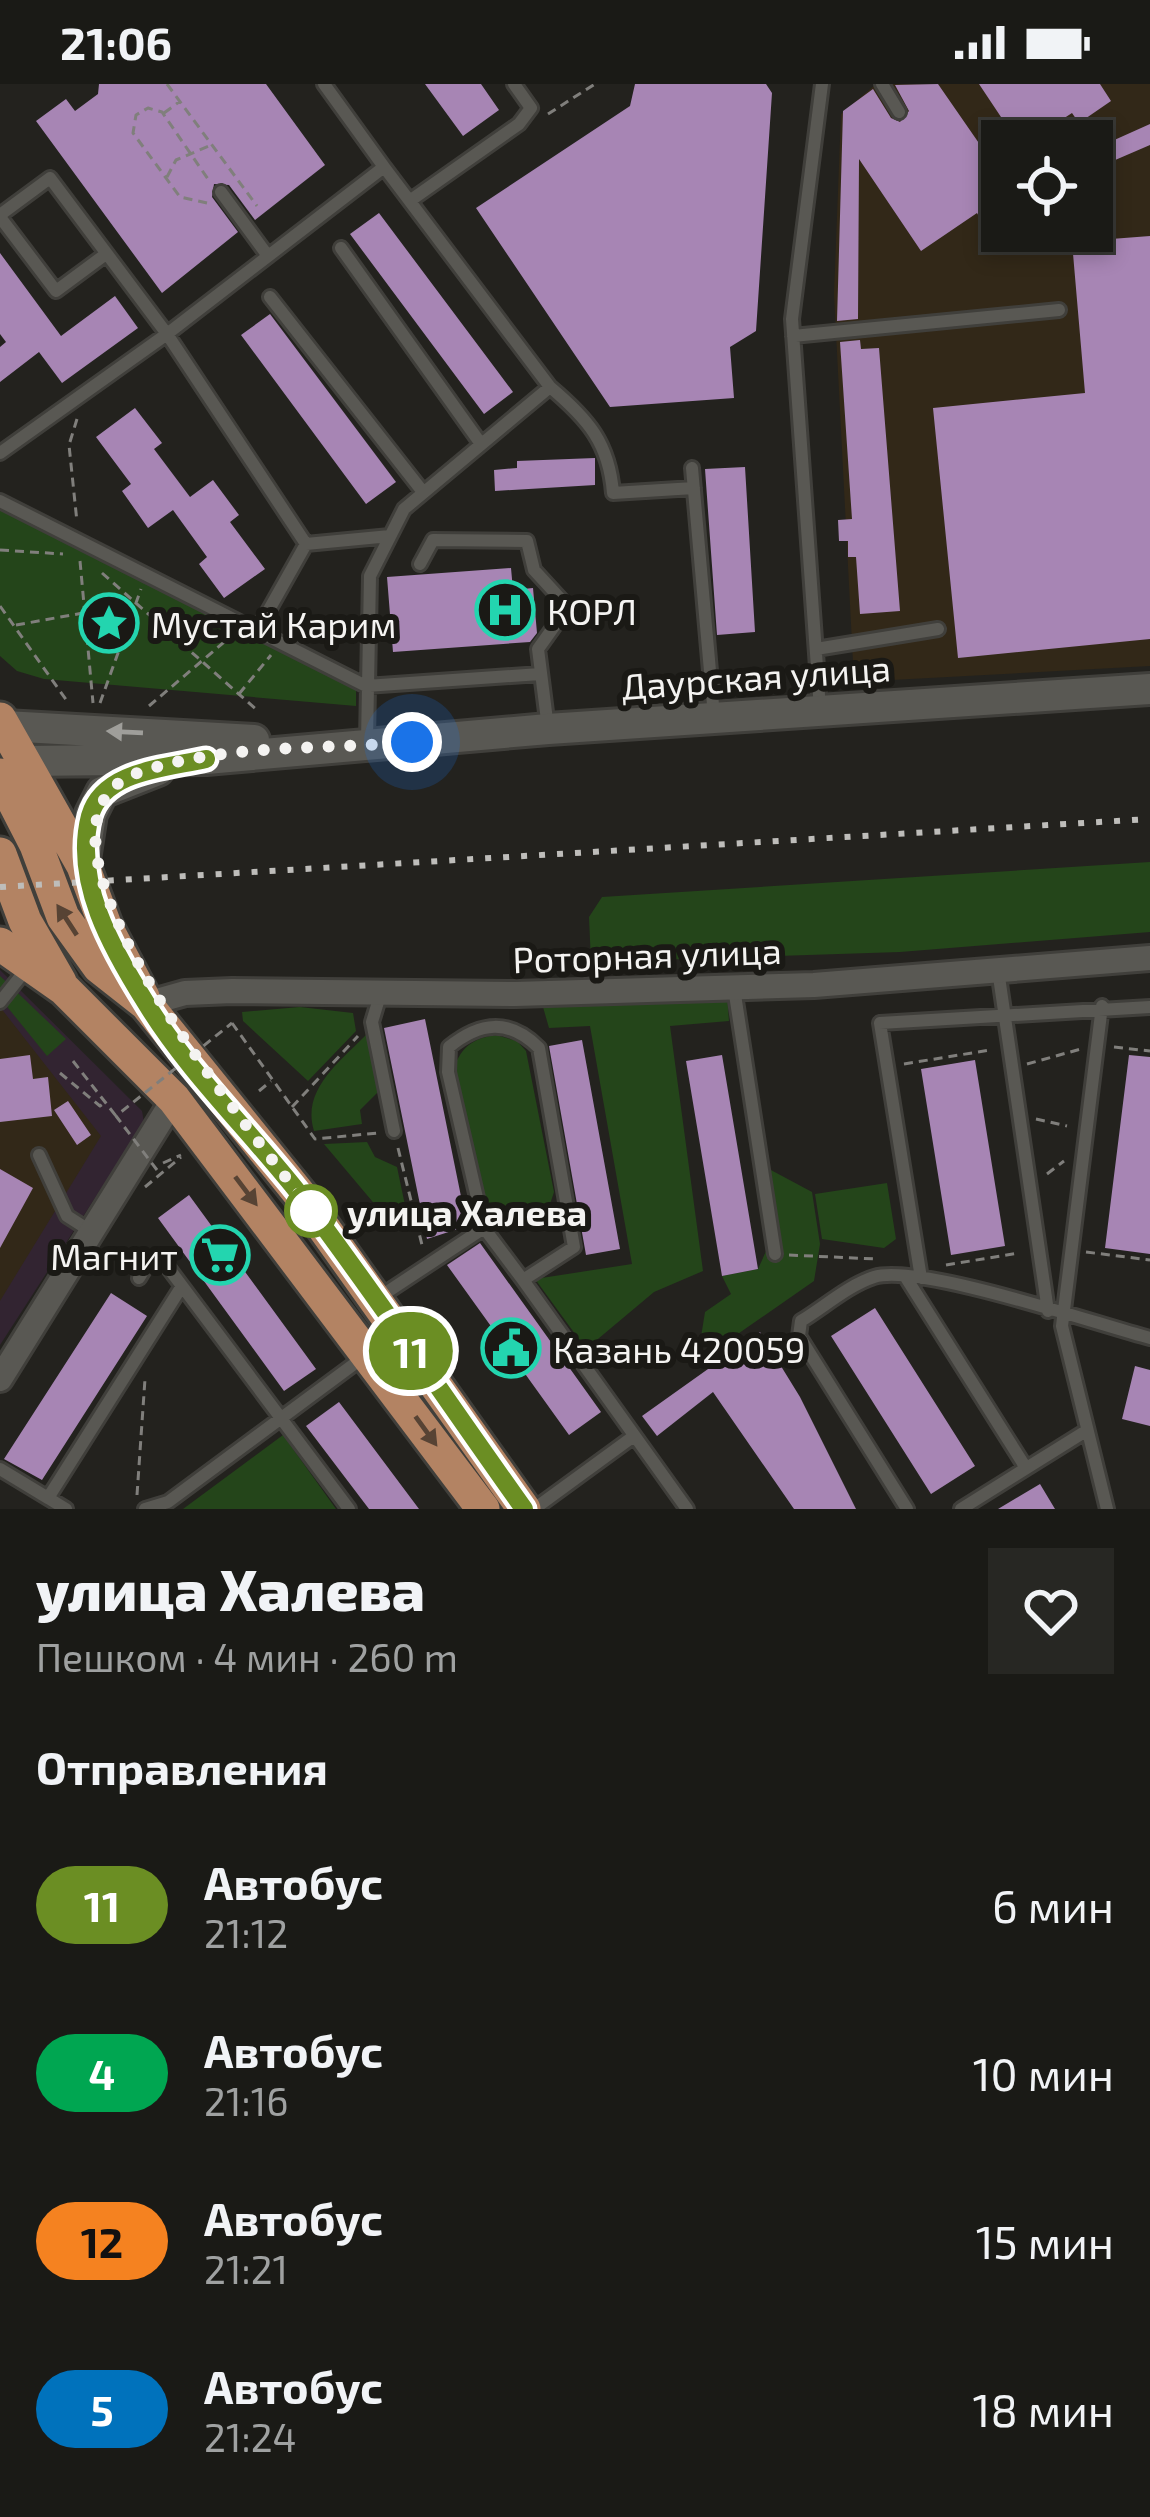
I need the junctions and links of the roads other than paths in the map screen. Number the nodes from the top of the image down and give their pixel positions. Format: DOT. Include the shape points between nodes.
graph roads {
  1 [pos="324,84"];
  2 [pos="514,84"];
  3 [pos="822,84"];
  4 [pos="882,84"];
  5 [pos="899,112"];
  6 [pos="385,166"];
  7 [pos="216,196"];
  8 [pos="411,200"];
  9 [pos="0,216"];
  10 [pos="340,248"];
  11 [pos="106,254"];
  12 [pos="268,256"];
  13 [pos="270,297"];
  14 [pos="1059,310"];
  15 [pos="167,334"];
  16 [pos="793,336"];
  17 [pos="550,388"];
  18 [pos="481,444"];
  19 [pos="0,453"];
  20 [pos="692,468"];
  21 [pos="694,488"];
  22 [pos="423,492"];
  23 [pos="0,500"];
  24 [pos="390,536"];
  25 [pos="306,544"];
  26 [pos="420,564"];
  27 [pos="251,628"];
  28 [pos="938,629"];
  29 [pos="816,649"];
  30 [pos="540,674"];
  31 [pos="366,686"];
  32 [pos="1150,688"];
  33 [pos="820,710"];
  34 [pos="714,717"];
  35 [pos="2,723"];
  36 [pos="548,729"];
  37 [pos="368,746"];
  38 [pos="206,759"];
  39 [pos="8,766"];
  40 [pos="0,854"];
  41 [pos="83,866"];
  42 [pos="0,944"];
  43 [pos="1150,958"];
  44 [pos="28,967"];
  45 [pos="998,970"];
  46 [pos="734,988"];
  47 [pos="64,989"];
  48 [pos="381,990"];
  49 [pos="0,1002"];
  50 [pos="146,1004"];
  51 [pos="1102,1006"];
  52 [pos="1150,1007"];
  53 [pos="1004,1013"];
  54 [pos="174,1099"];
  55 [pos="394,1131"];
  56 [pos="39,1155"];
  57 [pos="484,1228"];
  58 [pos="94,1244"];
  59 [pos="776,1254"];
  60 [pos="919,1269"];
  61 [pos="905,1276"];
  62 [pos="139,1278"];
  63 [pos="523,1280"];
  64 [pos="182,1286"];
  65 [pos="375,1300"];
  66 [pos="1048,1311"];
  67 [pos="1063,1315"];
  68 [pos="1150,1338"];
  69 [pos="370,1352"];
  70 [pos="0,1379"];
  71 [pos="280,1418"];
  72 [pos="1086,1431"];
  73 [pos="634,1436"];
  74 [pos="1026,1468"];
  75 [pos="0,1469"];
  76 [pos="48,1498"];
  77 [pos="66,1509"];
  78 [pos="145,1509"];
  79 [pos="349,1509"];
  80 [pos="482,1509"];
  81 [pos="524,1509"];
  82 [pos="534,1509"];
  83 [pos="687,1509"];
  84 [pos="907,1509"];
  85 [pos="961,1509"];
  86 [pos="1107,1509"];
  1 -- 6 [label="lane"];
  2 -- 8 [label="lane" via="531,108 519,124"];
  3 -- 16 [label="lane"];
  4 -- 5 [label="lane"];
  6 -- 8 [label="lane"];
  6 -- 12 [label="lane"];
  7 -- 12 [label="lane"];
  8 -- 17 [label="lane"];
  9 -- 11 [label="lane" via="56,291"];
  9 -- 11 [label="lane" via="50,178"];
  10 -- 18 [label="lane"];
  11 -- 15 [label="lane"];
  12 -- 15 [label="lane"];
  13 -- 22 [label="lane"];
  14 -- 16 [label="lane"];
  15 -- 19 [label="lane"];
  15 -- 25 [label="lane"];
  16 -- 29 [label="lane"];
  17 -- 18 [label="lane"];
  17 -- 21 [label="lane" via="590,420 614,494"];
  18 -- 22 [label="lane"];
  20 -- 21 [label="lane"];
  21 -- 34 [label="lane"];
  22 -- 24 [label="lane"];
  23 -- 27 [label="lane"];
  24 -- 25 [label="lane"];
  24 -- 31 [label="lane" via="370,576"];
  25 -- 27 [label="lane"];
  26 -- 30 [label="lane" via="433,540 527,541 534,570 568,607 538,649"];
  27 -- 31 [label="lane"];
  28 -- 29 [label="lane"];
  29 -- 33 [label="lane"];
  30 -- 31 [label="lane"];
  30 -- 36 [label="lane"];
  31 -- 37 [label="lane"];
  32 -- 33 [label="street, Даурская улица"];
  33 -- 34 [label="street, Даурская улица"];
  34 -- 36 [label="street, Даурская улица"];
  37 -- 35 [label="street, Даурская улица, one-way"];
  35 -- 39 [label="main road"];
  36 -- 37 [label="street, Даурская улица"];
  37 -- 38 [label="street, Даурская улица"];
  38 -- 39 [label="street, Даурская улица"];
  38 -- 41 [label="street" via="133,775 102,792"];
  39 -- 41 [label="main road"];
  50 -- 39 [label="main road, one-way" via="99,967 63,917"];
  40 -- 47 [label="main road" via="25,921"];
  41 -- 50 [label="main road"];
  42 -- 44 [label="main road"];
  43 -- 45 [label="street, Роторная улица"];
  44 -- 47 [label="main road"];
  44 -- 49 [label="lane"];
  45 -- 46 [label="street, Роторная улица"];
  45 -- 53 [label="lane"];
  46 -- 48 [label="street, Роторная улица"];
  46 -- 59 [label="lane"];
  47 -- 54 [label="main road"];
  48 -- 50 [label="street, Роторная улица" via="185,993"];
  48 -- 55 [label="lane" via="372,1022"];
  50 -- 65 [label="main road"];
  51 -- 52 [label="lane"];
  51 -- 53 [label="lane"];
  51 -- 67 [label="lane"];
  53 -- 60 [label="lane" via="880,1023"];
  53 -- 66 [label="lane"];
  54 -- 58 [label="street"];
  54 -- 69 [label="main road, one-way"];
  56 -- 58 [label="lane" via="67,1216"];
  57 -- 63 [label="lane"];
  57 -- 63 [label="lane" via="449,1047 472,1028 501,1025 539,1048 574,1246"];
  57 -- 65 [label="lane"];
  58 -- 70 [label="street"];
  60 -- 61 [label="lane"];
  60 -- 66 [label="lane"];
  61 -- 74 [label="lane"];
  61 -- 84 [label="lane" via="866,1281 797,1332"];
  62 -- 64 [label="lane" via="151,1258 161,1258"];
  63 -- 73 [label="lane"];
  64 -- 71 [label="lane"];
  64 -- 76 [label="lane"];
  65 -- 81 [label="main road"];
  66 -- 67 [label="lane"];
  67 -- 68 [label="lane"];
  67 -- 72 [label="lane"];
  69 -- 71 [label="lane"];
  69 -- 80 [label="main road, one-way"];
  71 -- 78 [label="lane" via="168,1502"];
  71 -- 79 [label="lane"];
  72 -- 74 [label="lane"];
  72 -- 86 [label="lane"];
  73 -- 82 [label="lane"];
  73 -- 83 [label="lane"];
  74 -- 85 [label="lane"];
  75 -- 76 [label="lane"];
  76 -- 77 [label="lane"];
}
